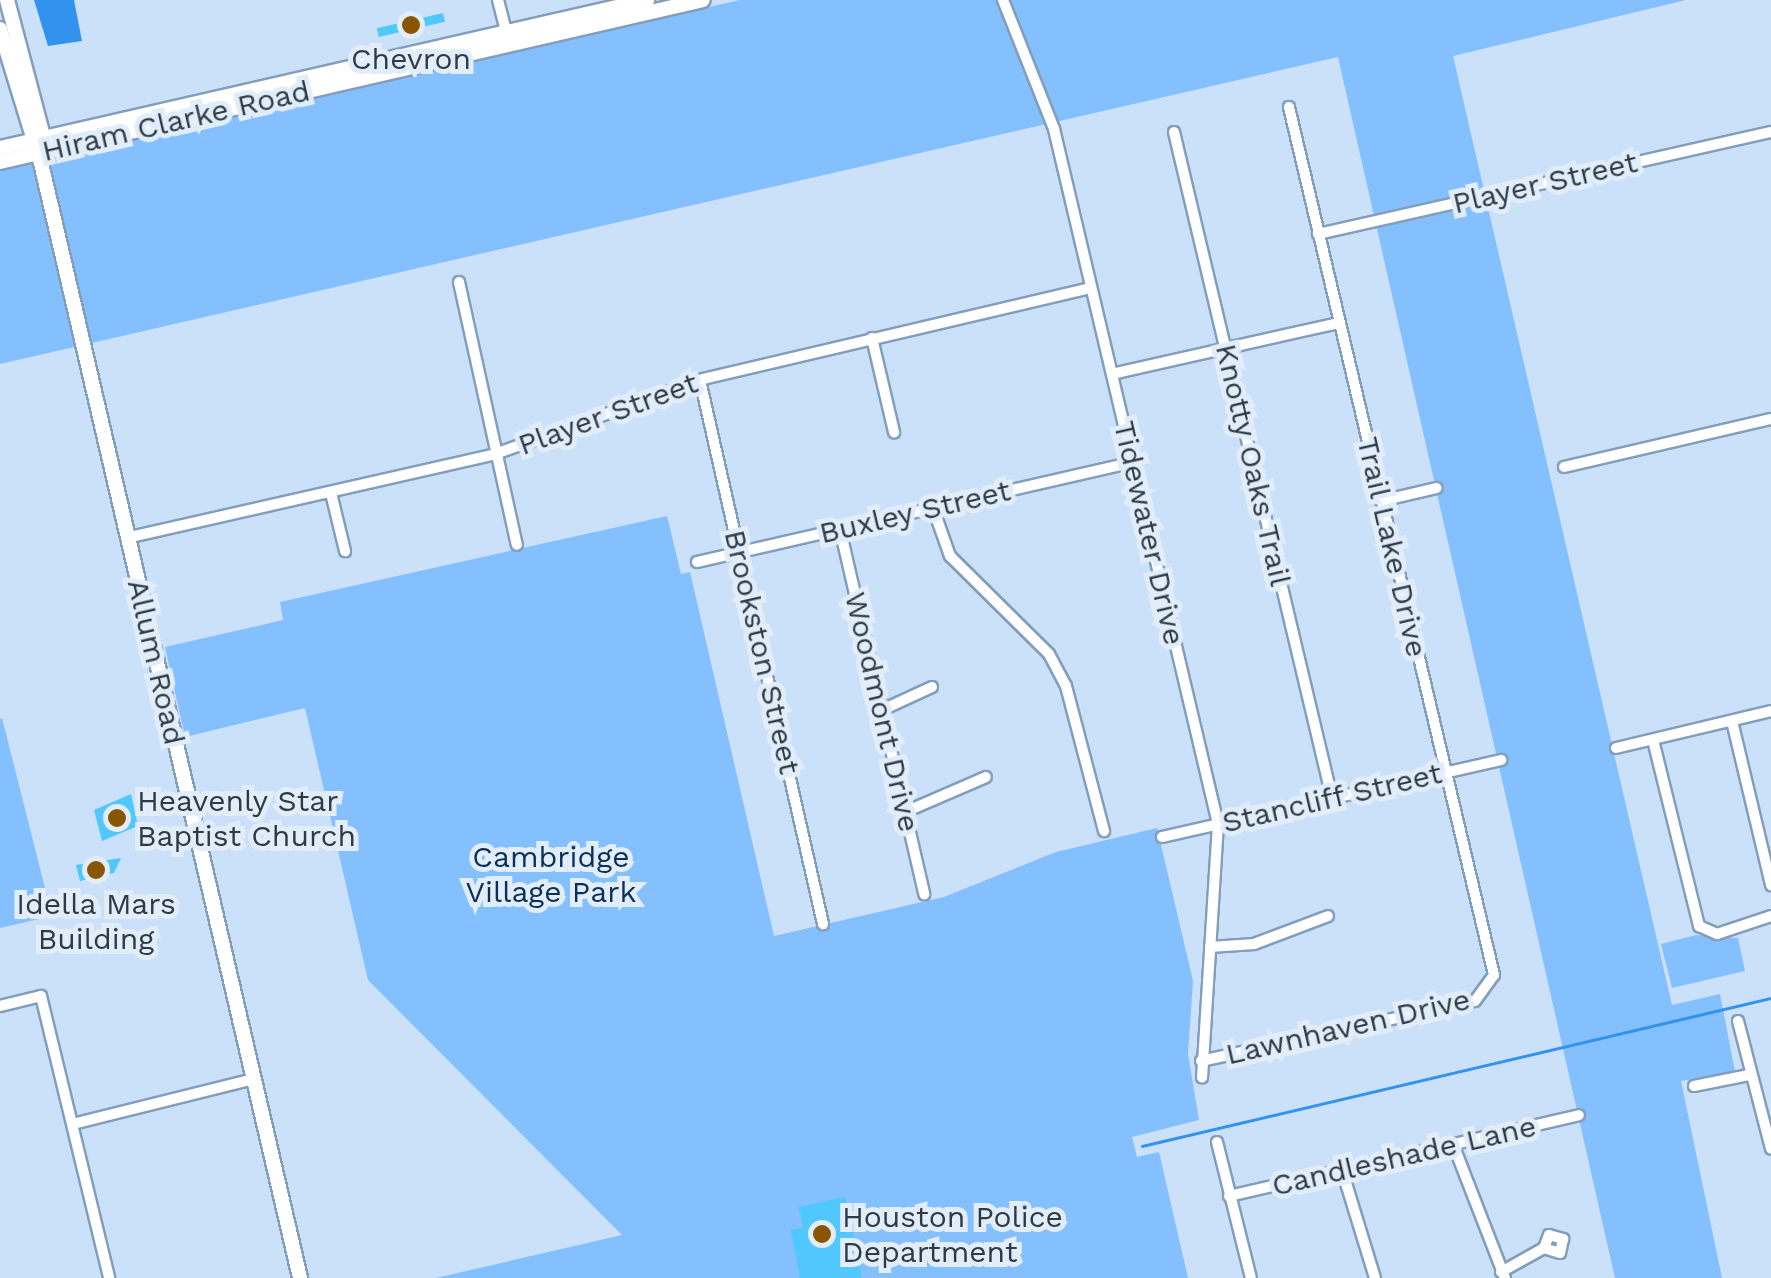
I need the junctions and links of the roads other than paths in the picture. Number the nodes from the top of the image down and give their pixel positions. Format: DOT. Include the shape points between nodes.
graph roads {
  1 [pos="8,0"];
  2 [pos="498,0"];
  3 [pos="703,0"];
  4 [pos="1003,0"];
  5 [pos="637,5"];
  6 [pos="0,29"];
  7 [pos="507,38"];
  8 [pos="1289,107"];
  9 [pos="1174,132"];
  10 [pos="1771,132"];
  11 [pos="0,148"];
  12 [pos="39,150"];
  13 [pos="0,162"];
  14 [pos="1318,234"];
  15 [pos="459,282"];
  16 [pos="1090,288"];
  17 [pos="1339,323"];
  18 [pos="872,338"];
  19 [pos="1226,348"];
  20 [pos="1112,374"];
  21 [pos="700,380"];
  22 [pos="1771,419"];
  23 [pos="894,432"];
  24 [pos="495,454"];
  25 [pos="1132,462"];
  26 [pos="1564,467"];
  27 [pos="1437,488"];
  28 [pos="331,492"];
  29 [pos="1382,501"];
  30 [pos="934,508"];
  31 [pos="840,529"];
  32 [pos="126,538"];
  33 [pos="516,546"];
  34 [pos="345,552"];
  35 [pos="739,552"];
  36 [pos="698,562"];
  37 [pos="932,687"];
  38 [pos="882,710"];
  39 [pos="1771,711"];
  40 [pos="1732,721"];
  41 [pos="1652,740"];
  42 [pos="1616,748"];
  43 [pos="1501,760"];
  44 [pos="1446,772"];
  45 [pos="986,776"];
  46 [pos="1332,798"];
  47 [pos="905,812"];
  48 [pos="1218,824"];
  49 [pos="1104,830"];
  50 [pos="1162,837"];
  51 [pos="1771,885"];
  52 [pos="924,894"];
  53 [pos="1328,916"];
  54 [pos="1771,916"];
  55 [pos="823,924"];
  56 [pos="1210,947"];
  57 [pos="1492,987"];
  58 [pos="0,1006"];
  59 [pos="1738,1021"];
  60 [pos="1201,1061"];
  61 [pos="1749,1075"];
  62 [pos="1202,1076"];
  63 [pos="253,1078"];
  64 [pos="1694,1086"];
  65 [pos="1578,1115"];
  66 [pos="73,1124"];
  67 [pos="1217,1142"];
  68 [pos="1453,1144"];
  69 [pos="1771,1149"];
  70 [pos="1342,1170"];
  71 [pos="1229,1196"];
  72 [pos="1544,1248"];
  73 [pos="1503,1275"];
  74 [pos="109,1278"];
  75 [pos="300,1278"];
  76 [pos="1251,1278"];
  77 [pos="1375,1278"];
  1 -- 12 [label="street"];
  2 -- 7 [label="street"];
  3 -- 5 [label="street, Hiram Clarke Road"];
  4 -- 16 [label="street, Tidewater Drive" via="1054,129"];
  5 -- 7 [label="street, Hiram Clarke Road"];
  6 -- 12 [label="street"];
  7 -- 12 [label="street, Hiram Clarke Road"];
  8 -- 14 [label="street, Trail Lake Drive"];
  9 -- 19 [label="street, Knotty Oaks Trail"];
  10 -- 14 [label="street, Player Street"];
  11 -- 12 [label="street, Hiram Clarke Road"];
  12 -- 13 [label="street, Hiram Clarke Road"];
  12 -- 32 [label="street, Allum Road"];
  14 -- 17 [label="street, Trail Lake Drive"];
  15 -- 24 [label="street"];
  16 -- 18 [label="street, Player Street"];
  16 -- 20 [label="street, Tidewater Drive"];
  17 -- 19 [label="street"];
  17 -- 29 [label="street, Trail Lake Drive"];
  18 -- 21 [label="street, Player Street"];
  18 -- 23 [label="street"];
  19 -- 20 [label="street"];
  19 -- 46 [label="street, Knotty Oaks Trail"];
  20 -- 25 [label="street, Tidewater Drive"];
  21 -- 24 [label="street, Player Street"];
  21 -- 35 [label="street, Brookston Street"];
  22 -- 26 [label="street"];
  24 -- 28 [label="street, Player Street"];
  24 -- 33 [label="street"];
  25 -- 30 [label="street, Buxley Street"];
  25 -- 48 [label="street, Tidewater Drive"];
  27 -- 29 [label="street"];
  28 -- 32 [label="street, Player Street"];
  28 -- 34 [label="street"];
  29 -- 44 [label="street, Trail Lake Drive"];
  30 -- 31 [label="street, Buxley Street"];
  30 -- 49 [label="street" via="950,556 1048,654 1066,686"];
  31 -- 35 [label="street, Buxley Street"];
  31 -- 38 [label="street, Woodmont Drive"];
  32 -- 63 [label="street, Allum Road"];
  35 -- 36 [label="street, Buxley Street"];
  35 -- 55 [label="street, Brookston Street"];
  37 -- 38 [label="street"];
  38 -- 47 [label="street, Woodmont Drive"];
  39 -- 40 [label="street"];
  40 -- 41 [label="street"];
  40 -- 51 [label="street"];
  41 -- 42 [label="street"];
  41 -- 54 [label="street" via="1699,926 1717,934"];
  43 -- 44 [label="street, Stancliff Street"];
  44 -- 46 [label="street, Stancliff Street"];
  44 -- 57 [label="street, Trail Lake Drive"];
  45 -- 47 [label="street"];
  46 -- 48 [label="street, Stancliff Street"];
  47 -- 52 [label="street, Woodmont Drive"];
  48 -- 50 [label="street, Stancliff Street"];
  48 -- 56 [label="street, Tidewater Drive"];
  53 -- 56 [label="street" via="1254,944"];
  56 -- 60 [label="street, Tidewater Drive"];
  57 -- 60 [label="street, Lawnhaven Drive" via="1474,1001"];
  58 -- 66 [label="street" via="42,996"];
  59 -- 61 [label="street"];
  60 -- 62 [label="street, Tidewater Drive"];
  61 -- 64 [label="street"];
  61 -- 69 [label="street"];
  63 -- 66 [label="street"];
  63 -- 75 [label="street, Allum Road"];
  65 -- 68 [label="street, Candleshade Lane"];
  66 -- 74 [label="street"];
  67 -- 71 [label="street"];
  68 -- 70 [label="street, Candleshade Lane"];
  68 -- 73 [label="street"];
  70 -- 71 [label="street, Candleshade Lane"];
  70 -- 77 [label="street"];
  71 -- 76 [label="street"];
  72 -- 73 [label="street"];
}
